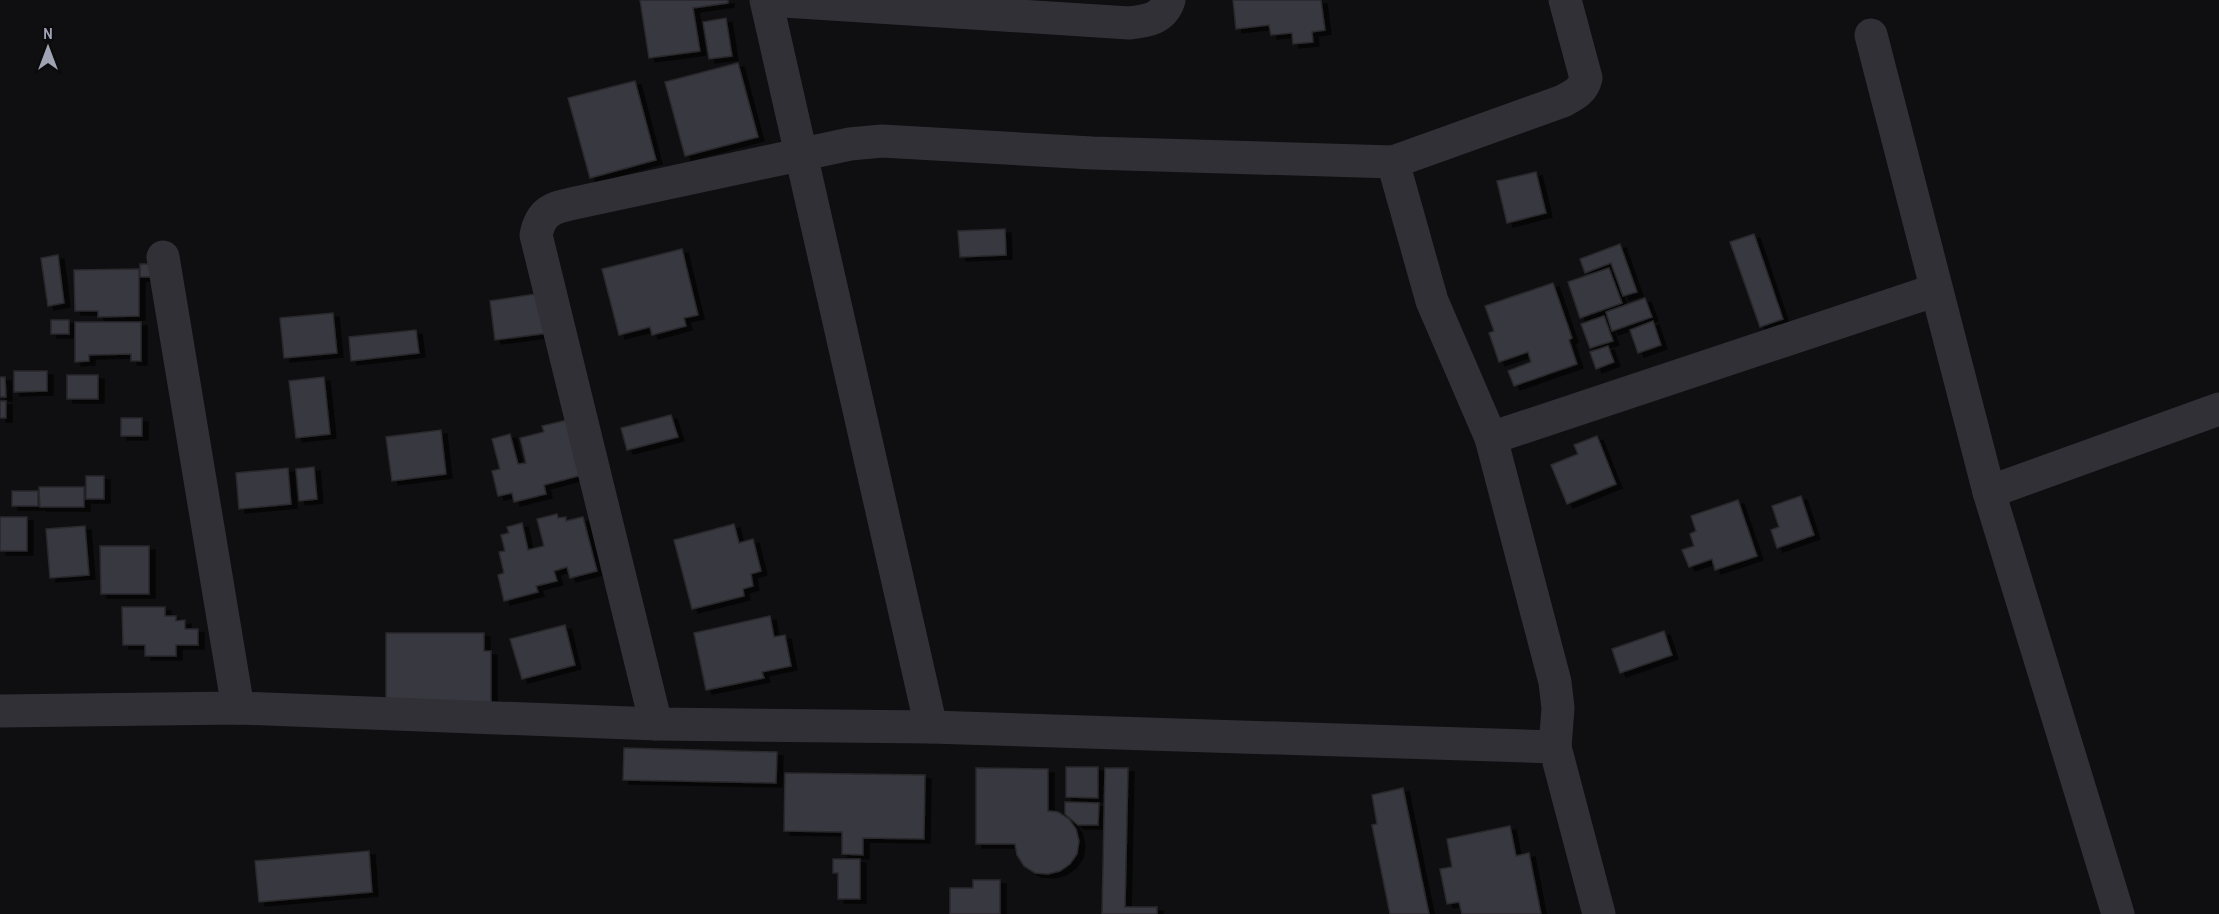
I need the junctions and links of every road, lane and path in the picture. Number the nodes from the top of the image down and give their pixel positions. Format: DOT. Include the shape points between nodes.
graph roads {
  1 [pos="767,0"];
  2 [pos="1169,0"];
  3 [pos="1565,0"];
  4 [pos="1871,35"];
  5 [pos="802,155"];
  6 [pos="1394,162"];
  7 [pos="163,257"];
  8 [pos="1936,290"];
  9 [pos="2219,409"];
  10 [pos="1491,438"];
  11 [pos="1989,492"];
  12 [pos="238,708"];
  13 [pos="0,711"];
  14 [pos="656,724"];
  15 [pos="931,727"];
  16 [pos="1555,747"];
  17 [pos="1599,914"];
  18 [pos="2118,914"];
  1 -- 2 [label="street" via="1129,23 1159,16"];
  1 -- 5 [label="street"];
  3 -- 6 [label="street" via="1586,78 1578,92 1563,101"];
  4 -- 8 [label="street"];
  5 -- 6 [label="street" via="882,141 1092,153"];
  5 -- 14 [label="street" via="559,206 547,212 538,225 536,236"];
  5 -- 15 [label="street"];
  6 -- 10 [label="street" via="1432,301"];
  7 -- 12 [label="street"];
  8 -- 10 [label="street"];
  8 -- 11 [label="street"];
  9 -- 11 [label="street"];
  10 -- 16 [label="street" via="1555,681"];
  11 -- 18 [label="street"];
  12 -- 13 [label="street"];
  12 -- 14 [label="street"];
  14 -- 15 [label="street"];
  15 -- 16 [label="street"];
  16 -- 17 [label="street"];
}
